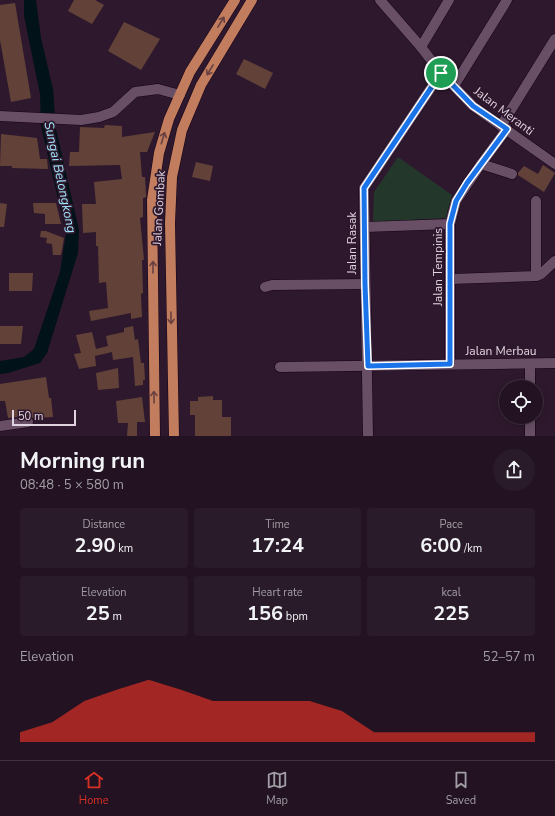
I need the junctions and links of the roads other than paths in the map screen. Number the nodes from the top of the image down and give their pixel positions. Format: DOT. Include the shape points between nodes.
graph roads {
  1 [pos="235,0"];
  2 [pos="252,0"];
  3 [pos="380,0"];
  4 [pos="449,0"];
  5 [pos="507,0"];
  6 [pos="555,39"];
  7 [pos="421,47"];
  8 [pos="441,73"];
  9 [pos="454,86"];
  10 [pos="180,95"];
  11 [pos="0,116"];
  12 [pos="504,128"];
  13 [pos="481,164"];
  14 [pos="555,164"];
  15 [pos="512,174"];
  16 [pos="536,201"];
  17 [pos="450,224"];
  18 [pos="365,227"];
  19 [pos="555,261"];
  20 [pos="536,276"];
  21 [pos="451,278"];
  22 [pos="365,284"];
  23 [pos="265,287"];
  24 [pos="555,363"];
  25 [pos="450,364"];
  26 [pos="530,364"];
  27 [pos="368,366"];
  28 [pos="280,368"];
  29 [pos="530,380"];
  30 [pos="28,422"];
  31 [pos="530,424"];
  32 [pos="0,426"];
  33 [pos="155,436"];
  34 [pos="174,436"];
  35 [pos="368,436"];
  36 [pos="530,436"];
  10 -- 1 [label="main road, Jalan Gombak, one-way" via="196,61"];
  2 -- 34 [label="main road, Jalan Gombak, one-way" via="201,85 182,130 172,177 170,223"];
  3 -- 7 [label="street, Jalan Meranti"];
  4 -- 7 [label="street"];
  5 -- 9 [label="street"];
  6 -- 12 [label="street, Jalan Tempinis"];
  7 -- 8 [label="street, Jalan Meranti"];
  8 -- 9 [label="street, Jalan Meranti"];
  8 -- 18 [label="street, Jalan Rasak" via="364,188"];
  9 -- 12 [label="street, Jalan Meranti" via="473,106"];
  10 -- 11 [label="street" via="158,89 135,92 113,112 81,120"];
  33 -- 10 [label="main road, Jalan Gombak, one-way" via="152,200 159,153"];
  12 -- 13 [label="street, Jalan Tempinis"];
  12 -- 14 [label="street, Jalan Meranti"];
  13 -- 15 [label="street"];
  13 -- 17 [label="street, Jalan Tempinis" via="456,201"];
  16 -- 20 [label="street"];
  17 -- 18 [label="street"];
  17 -- 21 [label="street, Jalan Tempinis"];
  18 -- 22 [label="street, Jalan Rasak"];
  19 -- 20 [label="street"];
  20 -- 21 [label="street"];
  21 -- 25 [label="street, Jalan Tempinis"];
  22 -- 23 [label="street"];
  22 -- 27 [label="street, Jalan Rasak"];
  24 -- 26 [label="street, Jalan Merbau"];
  25 -- 26 [label="street, Jalan Merbau"];
  25 -- 27 [label="street, Jalan Merbau"];
  26 -- 29 [label="street"];
  27 -- 28 [label="street, Jalan Merbau"];
  27 -- 35 [label="street, Jalan Rasak"];
  30 -- 32 [label="street"];
  31 -- 36 [label="street"];
}
